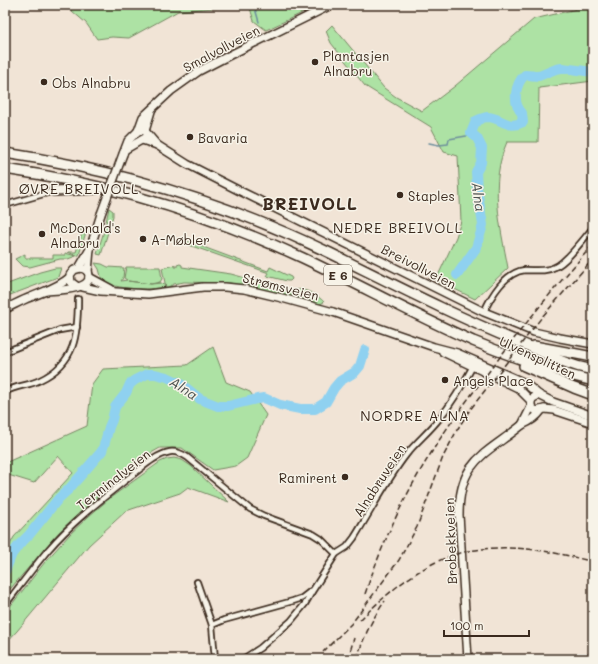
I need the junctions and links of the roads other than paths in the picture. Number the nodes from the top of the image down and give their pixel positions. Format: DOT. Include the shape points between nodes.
graph roads {
  1 [pos="331,5"];
  2 [pos="141,135"];
  3 [pos="5,153"];
  4 [pos="5,169"];
  5 [pos="109,189"];
  6 [pos="54,191"];
  7 [pos="5,205"];
  8 [pos="593,228"];
  9 [pos="90,249"];
  10 [pos="79,268"];
  11 [pos="89,274"];
  12 [pos="70,277"];
  13 [pos="80,287"];
  14 [pos="47,291"];
  15 [pos="115,291"];
  16 [pos="78,298"];
  17 [pos="5,309"];
  18 [pos="484,312"];
  19 [pos="77,327"];
  20 [pos="474,341"];
  21 [pos="521,343"];
  22 [pos="593,344"];
  23 [pos="5,352"];
  24 [pos="593,357"];
  25 [pos="474,364"];
  26 [pos="593,370"];
  27 [pos="593,381"];
  28 [pos="5,392"];
  29 [pos="593,395"];
  30 [pos="542,397"];
  31 [pos="531,404"];
  32 [pos="543,410"];
  33 [pos="593,416"];
  34 [pos="593,422"];
  35 [pos="522,425"];
  36 [pos="336,554"];
  37 [pos="197,582"];
  38 [pos="313,590"];
  39 [pos="5,605"];
  40 [pos="212,625"];
  41 [pos="215,659"];
  42 [pos="243,659"];
  43 [pos="468,659"];
  1 -- 2 [label="street, Smalvollveien" via="230,54 170,91 151,111"];
  2 -- 9 [label="street, Smalvollveien, bridge" via="128,141"];
  2 -- 18 [label="street, Breivollveien" via="187,164"];
  3 -- 21 [label="highway, E 6" via="120,175 236,212 315,246 460,317"];
  4 -- 5 [label="highway, E 6"];
  5 -- 6 [label="highway"];
  5 -- 20 [label="highway, E 6" via="181,210 256,237"];
  6 -- 7 [label="street"];
  8 -- 18 [label="street" via="555,267 511,275 491,298"];
  9 -- 10 [label="street, Smalvollveien"];
  9 -- 11 [label="street, Smalvollveien"];
  10 -- 11 [label="street" via="85,269"];
  10 -- 12 [label="street" via="74,270"];
  11 -- 13 [label="street" via="87,284"];
  11 -- 15 [label="street, Strømsveien"];
  12 -- 13 [label="street" via="71,282"];
  12 -- 14 [label="street, Strømsveien"];
  13 -- 14 [label="street, Strømsveien"];
  13 -- 15 [label="street, Strømsveien"];
  14 -- 17 [label="street, Strømsveien"];
  15 -- 25 [label="street, Strømsveien" via="156,293 214,286 244,289 333,312 457,353"];
  16 -- 19 [label="street"];
  18 -- 22 [label="street, Breivollveien" via="534,332"];
  19 -- 23 [label="street" via="60,330"];
  19 -- 28 [label="street" via="66,361 41,380 13,387"];
  20 -- 27 [label="highway, E 6" via="534,364"];
  20 -- 29 [label="highway, Ulvensplitten / E 6"];
  21 -- 24 [label="highway, Ulvensplitten"];
  21 -- 26 [label="highway, E 6" via="548,356"];
  25 -- 30 [label="street, Strømsveien" via="525,383"];
  25 -- 31 [label="street, Strømsveien" via="518,388"];
  25 -- 36 [label="street, Alnabruveien" via="438,420 407,453 353,540"];
  30 -- 31 [label="street" via="534,397"];
  30 -- 32 [label="street" via="547,402"];
  30 -- 33 [label="street, Strømsveien"];
  31 -- 32 [label="street" via="534,410"];
  31 -- 35 [label="street, Brobekkveien"];
  32 -- 34 [label="street" via="554,410"];
  32 -- 35 [label="street, Brobekkveien"];
  35 -- 43 [label="street, Brobekkveien" via="478,458 461,489 459,499"];
  36 -- 38 [label="street, Alnabruveien"];
  36 -- 39 [label="street, Terminalveien" via="313,534 269,519 250,509 187,457 169,452 144,466 100,500 49,549"];
  37 -- 40 [label="street"];
  38 -- 40 [label="street, Alnabruveien" via="302,598"];
  38 -- 42 [label="street, Alnabruveien" via="306,604 291,622"];
  40 -- 41 [label="street"];
}
